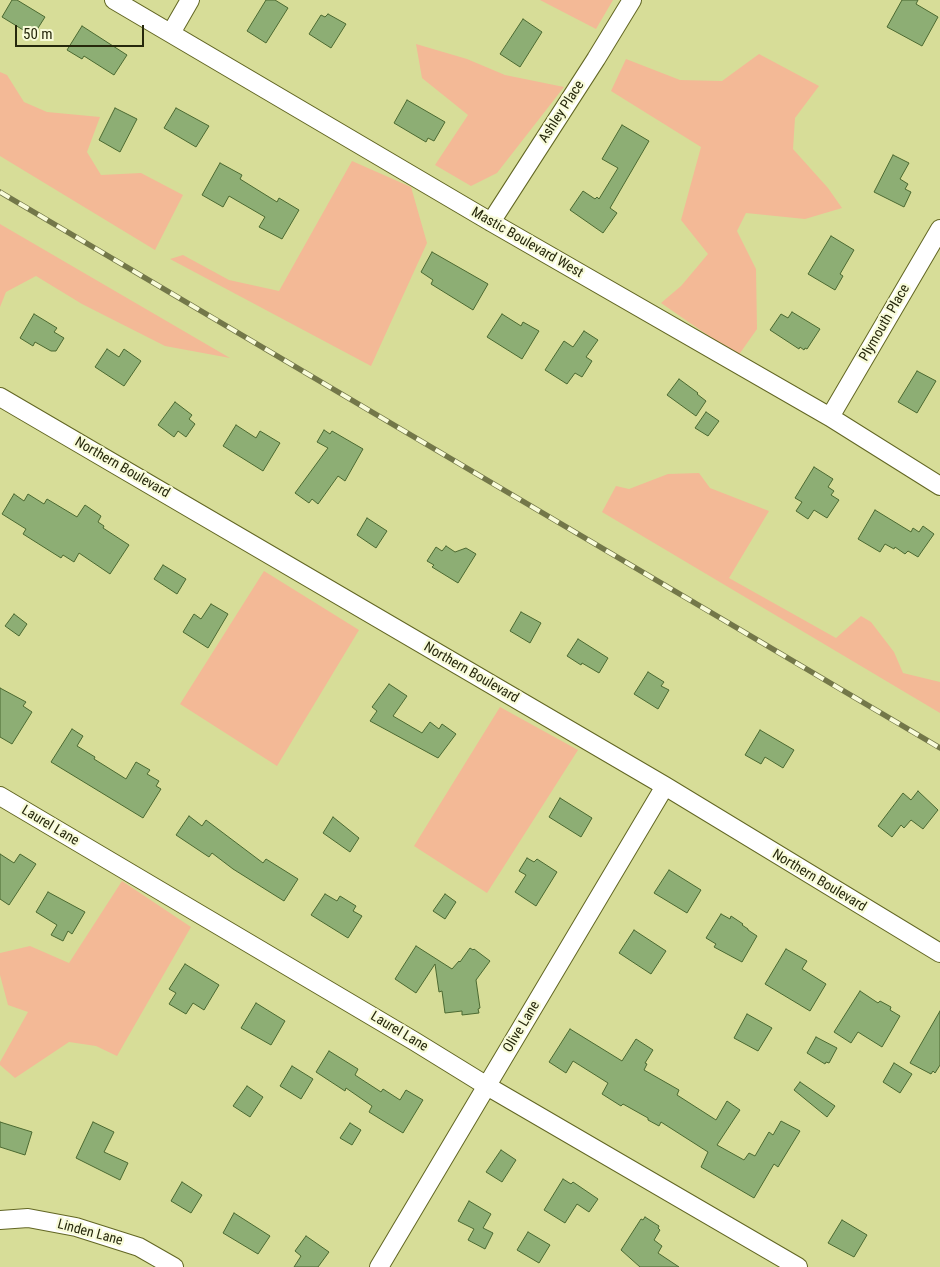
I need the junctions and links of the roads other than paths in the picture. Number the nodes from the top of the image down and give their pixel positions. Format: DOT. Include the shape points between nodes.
graph roads {
  1 [pos="114,0"];
  2 [pos="190,0"];
  3 [pos="632,0"];
  4 [pos="170,33"];
  5 [pos="491,222"];
  6 [pos="940,229"];
  7 [pos="0,397"];
  8 [pos="830,417"];
  9 [pos="940,486"];
  10 [pos="665,786"];
  11 [pos="0,796"];
  12 [pos="940,953"];
  13 [pos="487,1086"];
  14 [pos="0,1220"];
  15 [pos="174,1267"];
  16 [pos="379,1267"];
  17 [pos="798,1267"];
  1 -- 4 [label="street, Mastic Boulevard West"];
  2 -- 4 [label="street"];
  3 -- 5 [label="street, Ashley Place"];
  4 -- 5 [label="street, Mastic Boulevard West"];
  5 -- 8 [label="street, Mastic Boulevard West"];
  6 -- 8 [label="street, Plymouth Place"];
  7 -- 10 [label="street, Northern Boulevard"];
  8 -- 9 [label="street, Mastic Boulevard West"];
  10 -- 12 [label="street, Northern Boulevard"];
  10 -- 13 [label="street, Olive Lane"];
  11 -- 13 [label="street, Laurel Lane"];
  13 -- 16 [label="street, Olive Lane"];
  13 -- 17 [label="street, Laurel Lane"];
  14 -- 15 [label="street, Linden Lane" via="28,1218 76,1227 139,1247"];
}
